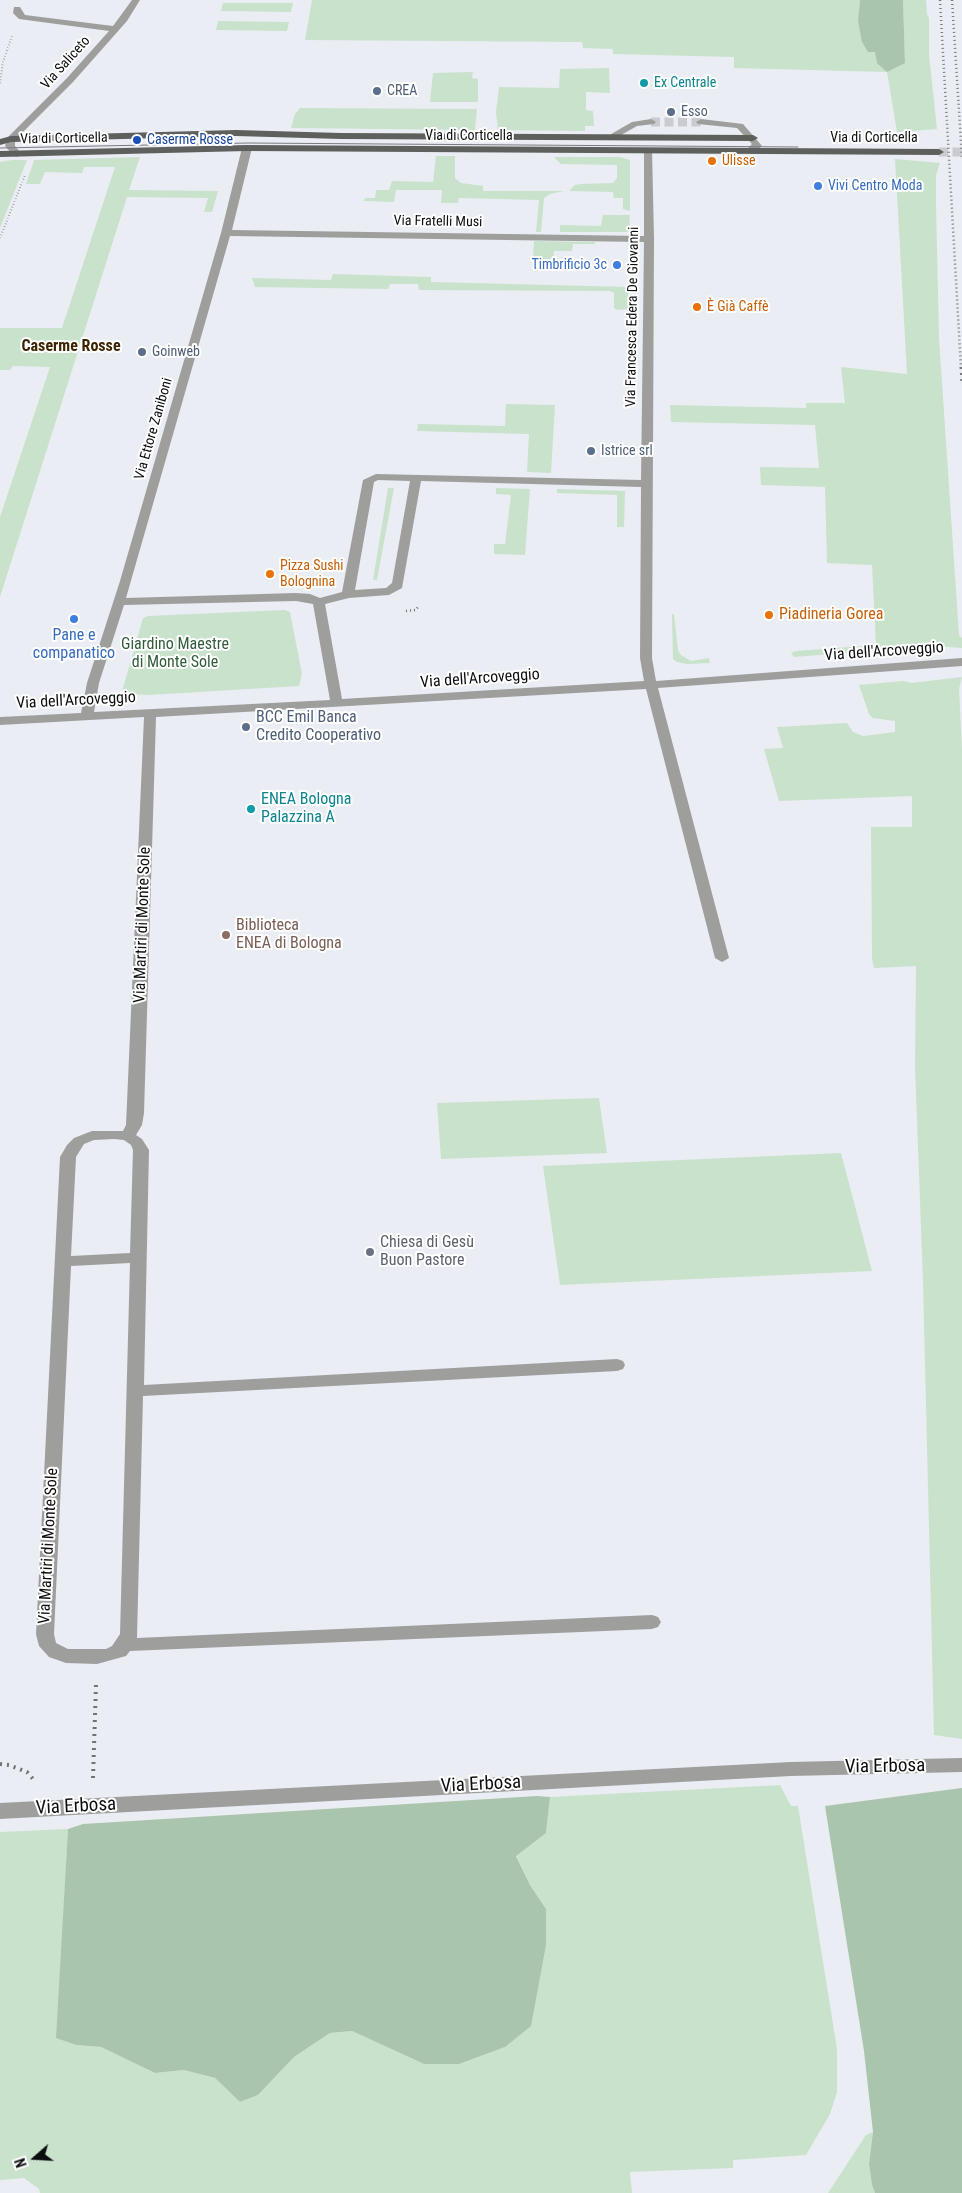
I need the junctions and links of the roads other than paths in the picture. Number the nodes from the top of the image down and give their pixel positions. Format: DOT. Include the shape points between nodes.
graph roads {
  1 [pos="136,0"];
  2 [pos="16,9"];
  3 [pos="116,29"];
  4 [pos="651,122"];
  5 [pos="701,122"];
  6 [pos="611,137"];
  7 [pos="626,137"];
  8 [pos="753,138"];
  9 [pos="11,139"];
  10 [pos="0,142"];
  11 [pos="247,148"];
  12 [pos="649,151"];
  13 [pos="750,151"];
  14 [pos="939,152"];
  15 [pos="0,154"];
  16 [pos="17,154"];
  17 [pos="226,233"];
  18 [pos="649,238"];
  19 [pos="416,478"];
  20 [pos="647,484"];
  21 [pos="348,594"];
  22 [pos="119,602"];
  23 [pos="319,602"];
  24 [pos="962,662"];
  25 [pos="651,685"];
  26 [pos="337,704"];
  27 [pos="150,713"];
  28 [pos="87,717"];
  29 [pos="0,721"];
  30 [pos="722,958"];
  31 [pos="128,1136"];
  32 [pos="138,1258"];
  33 [pos="63,1261"];
  34 [pos="616,1365"];
  35 [pos="134,1391"];
  36 [pos="652,1622"];
  37 [pos="126,1643"];
  38 [pos="962,1765"];
  39 [pos="0,1811"];
  1 -- 3 [label="street, Via Saliceto"];
  2 -- 3 [label="street" via="22,17"];
  3 -- 9 [label="street, Via Saliceto"];
  4 -- 6 [label="street" via="635,124"];
  5 -- 8 [label="street" via="740,126"];
  6 -- 7 [label="main road, Via di Corticella"];
  6 -- 9 [label="main road, Via di Corticella" via="236,133"];
  7 -- 8 [label="main road, Via di Corticella"];
  7 -- 12 [label="main road" via="642,142"];
  8 -- 13 [label="street" via="757,146"];
  9 -- 10 [label="main road, Via di Corticella"];
  9 -- 16 [label="street" via="10,146"];
  11 -- 12 [label="main road, Via di Corticella"];
  11 -- 16 [label="main road, Via di Corticella"];
  11 -- 17 [label="street, Via Ettore Zaniboni"];
  12 -- 13 [label="main road, Via di Corticella"];
  12 -- 18 [label="street, Via Francesca Edera De Giovanni"];
  13 -- 14 [label="main road, Via di Corticella"];
  15 -- 16 [label="main road, Via di Corticella"];
  17 -- 18 [label="street, Via Fratelli Musi"];
  17 -- 22 [label="street, Via Ettore Zaniboni"];
  18 -- 20 [label="street, Via Francesca Edera De Giovanni"];
  19 -- 20 [label="street"];
  19 -- 21 [label="street" via="398,585 389,591"];
  19 -- 21 [label="street" via="376,477 369,480"];
  20 -- 25 [label="street, Via Francesca Edera De Giovanni" via="646,645"];
  21 -- 23 [label="street"];
  22 -- 23 [label="street" via="296,597"];
  22 -- 28 [label="street, Via Ettore Zaniboni" via="93,683"];
  23 -- 26 [label="street"];
  24 -- 25 [label="street, Via dell'Arcoveggio"];
  25 -- 26 [label="street, Via dell'Arcoveggio"];
  25 -- 30 [label="street, Via Francesca Edera De Giovanni"];
  26 -- 27 [label="street, Via dell'Arcoveggio"];
  27 -- 28 [label="street, Via dell'Arcoveggio"];
  27 -- 31 [label="street, Via Martiri di Monte Sole" via="136,1113"];
  28 -- 29 [label="street, Via dell'Arcoveggio"];
  31 -- 32 [label="street" via="137,1142 141,1150"];
  31 -- 33 [label="street, Via Martiri di Monte Sole" via="92,1136 72,1148 68,1157"];
  32 -- 33 [label="street"];
  32 -- 35 [label="street"];
  33 -- 37 [label="street, Via Martiri di Monte Sole" via="45,1634 48,1646 66,1656 108,1655"];
  34 -- 35 [label="street"];
  35 -- 37 [label="street" via="129,1634"];
  36 -- 37 [label="street"];
  38 -- 39 [label="street, Via Erbosa" via="791,1768"];
}
